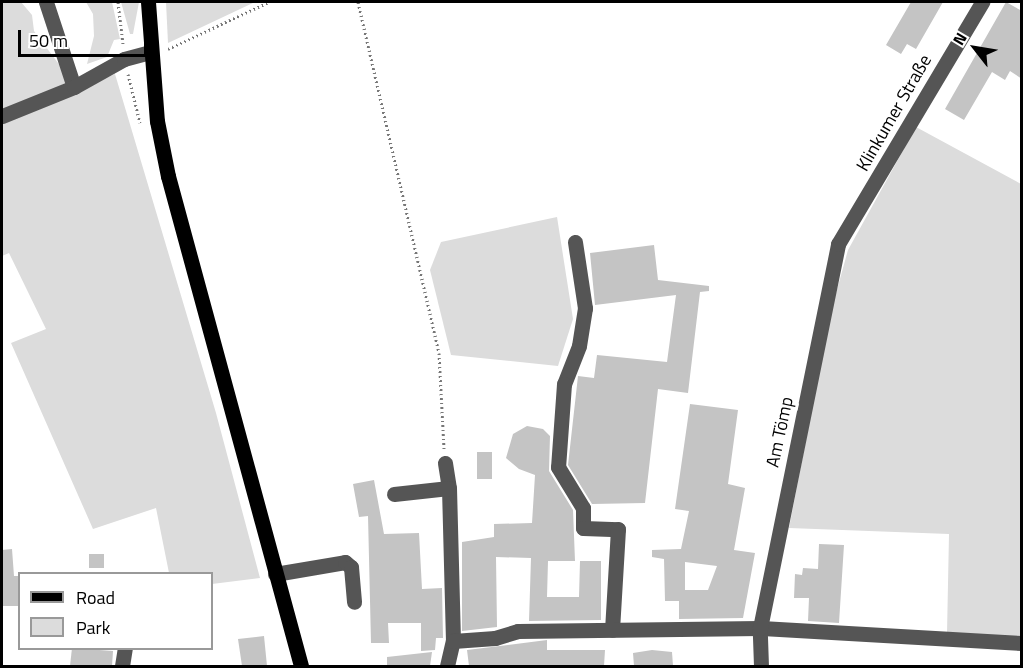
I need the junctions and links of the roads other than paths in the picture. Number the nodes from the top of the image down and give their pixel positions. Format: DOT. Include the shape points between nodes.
graph roads {
  1 [pos="46,2"];
  2 [pos="148,2"];
  3 [pos="982,2"];
  4 [pos="150,52"];
  5 [pos="74,87"];
  6 [pos="2,116"];
  7 [pos="575,242"];
  8 [pos="838,244"];
  9 [pos="445,463"];
  10 [pos="449,488"];
  11 [pos="394,494"];
  12 [pos="276,574"];
  13 [pos="354,602"];
  14 [pos="760,628"];
  15 [pos="612,630"];
  16 [pos="453,641"];
  17 [pos="1022,643"];
  18 [pos="125,650"];
  19 [pos="122,666"];
  20 [pos="301,666"];
  21 [pos="447,666"];
  22 [pos="761,666"];
  1 -- 5 [label="street"];
  2 -- 4 [label="main road"];
  3 -- 8 [label="street, Klinkumer Straße"];
  4 -- 5 [label="street" via="124,60"];
  4 -- 12 [label="main road" via="168,176"];
  5 -- 6 [label="street"];
  7 -- 15 [label="street" via="585,308 579,346 564,384 558,467 583,508 583,528 618,530"];
  8 -- 14 [label="street, Am Tömp"];
  9 -- 10 [label="street"];
  10 -- 11 [label="street"];
  10 -- 16 [label="street"];
  12 -- 13 [label="street" via="345,562 351,567"];
  12 -- 20 [label="main road"];
  14 -- 15 [label="street"];
  14 -- 17 [label="street"];
  14 -- 22 [label="street, Am Tömp"];
  15 -- 16 [label="street" via="518,631 495,638"];
  16 -- 21 [label="street"];
  18 -- 19 [label="street"];
}
